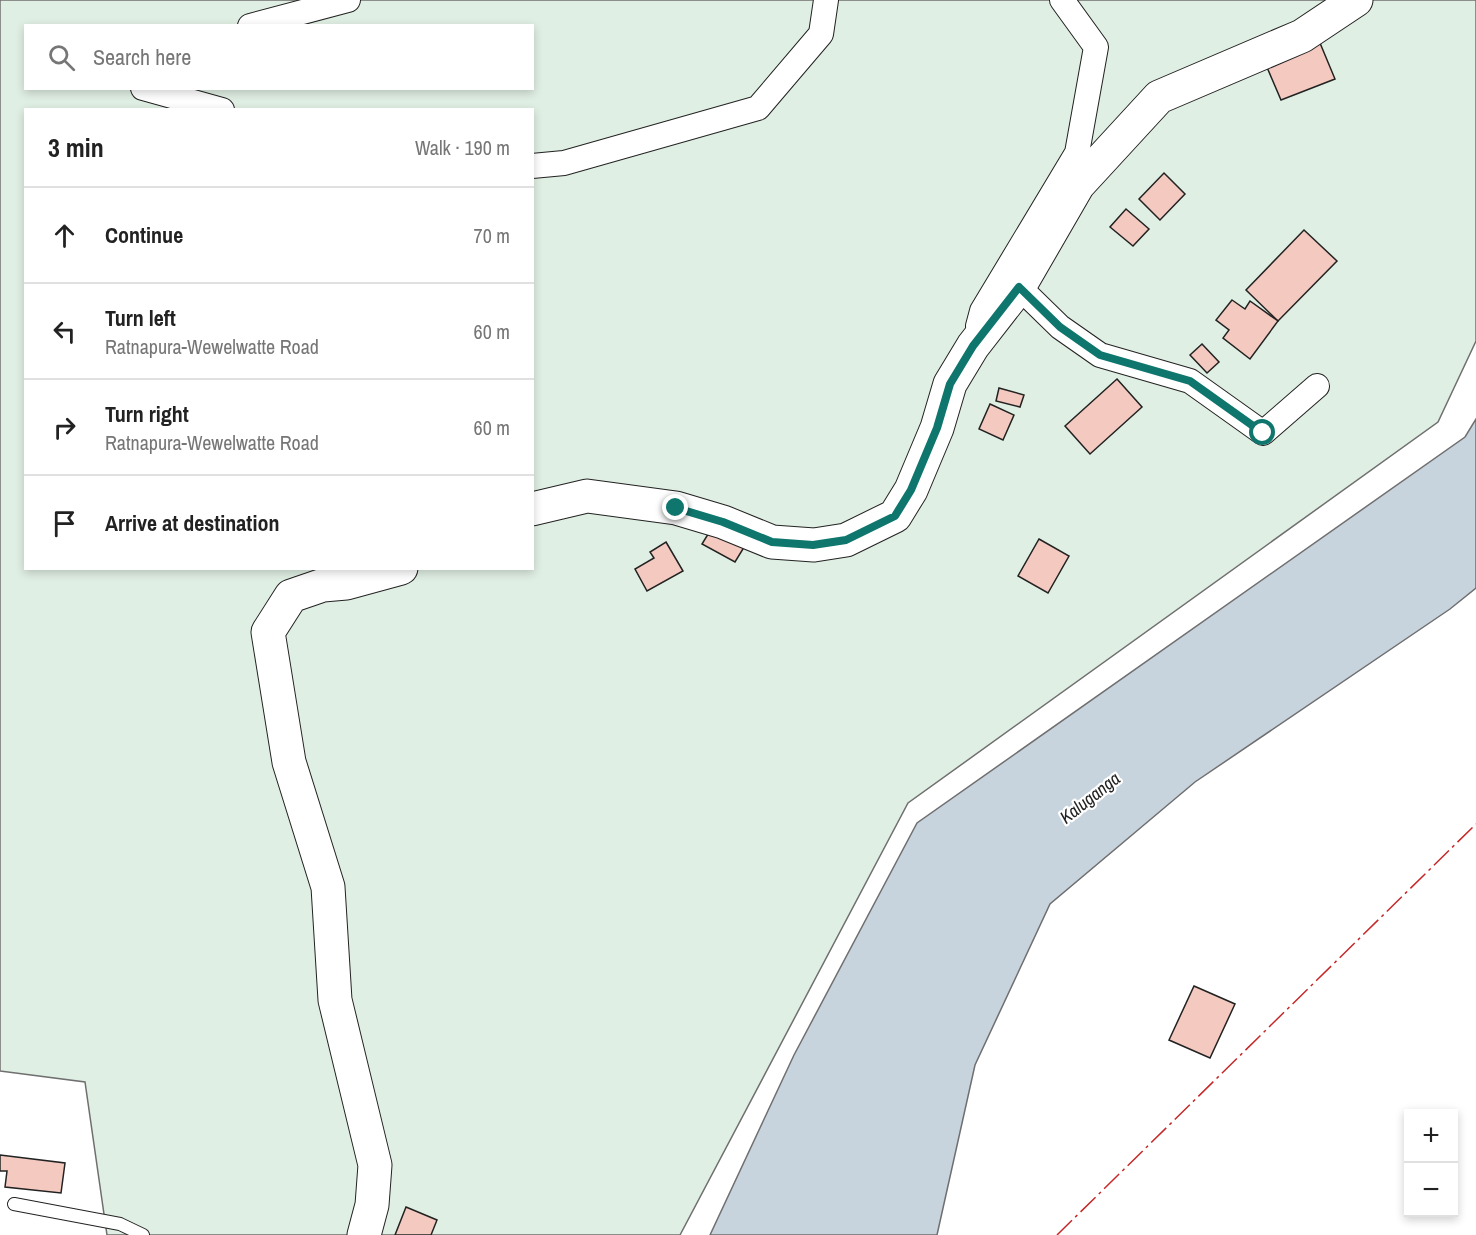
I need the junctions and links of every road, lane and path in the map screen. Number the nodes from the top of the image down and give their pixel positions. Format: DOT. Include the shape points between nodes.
graph roads {
  1 [pos="348,0"];
  2 [pos="826,0"];
  3 [pos="1062,0"];
  4 [pos="1356,0"];
  5 [pos="258,24"];
  6 [pos="150,90"];
  7 [pos="215,108"];
  8 [pos="534,166"];
  9 [pos="1019,287"];
  10 [pos="973,346"];
  11 [pos="1317,386"];
  12 [pos="534,509"];
  13 [pos="394,570"];
  14 [pos="14,1204"];
  15 [pos="143,1235"];
  16 [pos="364,1235"];
  1 -- 5 [label="street"];
  2 -- 8 [label="street" via="821,34 758,108 564,163"];
  3 -- 10 [label="street" via="1096,47 1077,153 982,311"];
  4 -- 9 [label="main road" via="1302,36 1159,97 1078,184"];
  6 -- 7 [label="street"];
  9 -- 10 [label="main road"];
  9 -- 11 [label="street" via="1060,327 1100,355 1190,381 1263,433"];
  10 -- 12 [label="main road" via="950,384 933,438 895,516 846,540 813,545 772,542 676,508 587,496"];
  13 -- 16 [label="main road" via="291,596 268,632 289,762 328,887 335,999 375,1165 372,1205"];
  14 -- 15 [label="lane" via="120,1224"];
}
